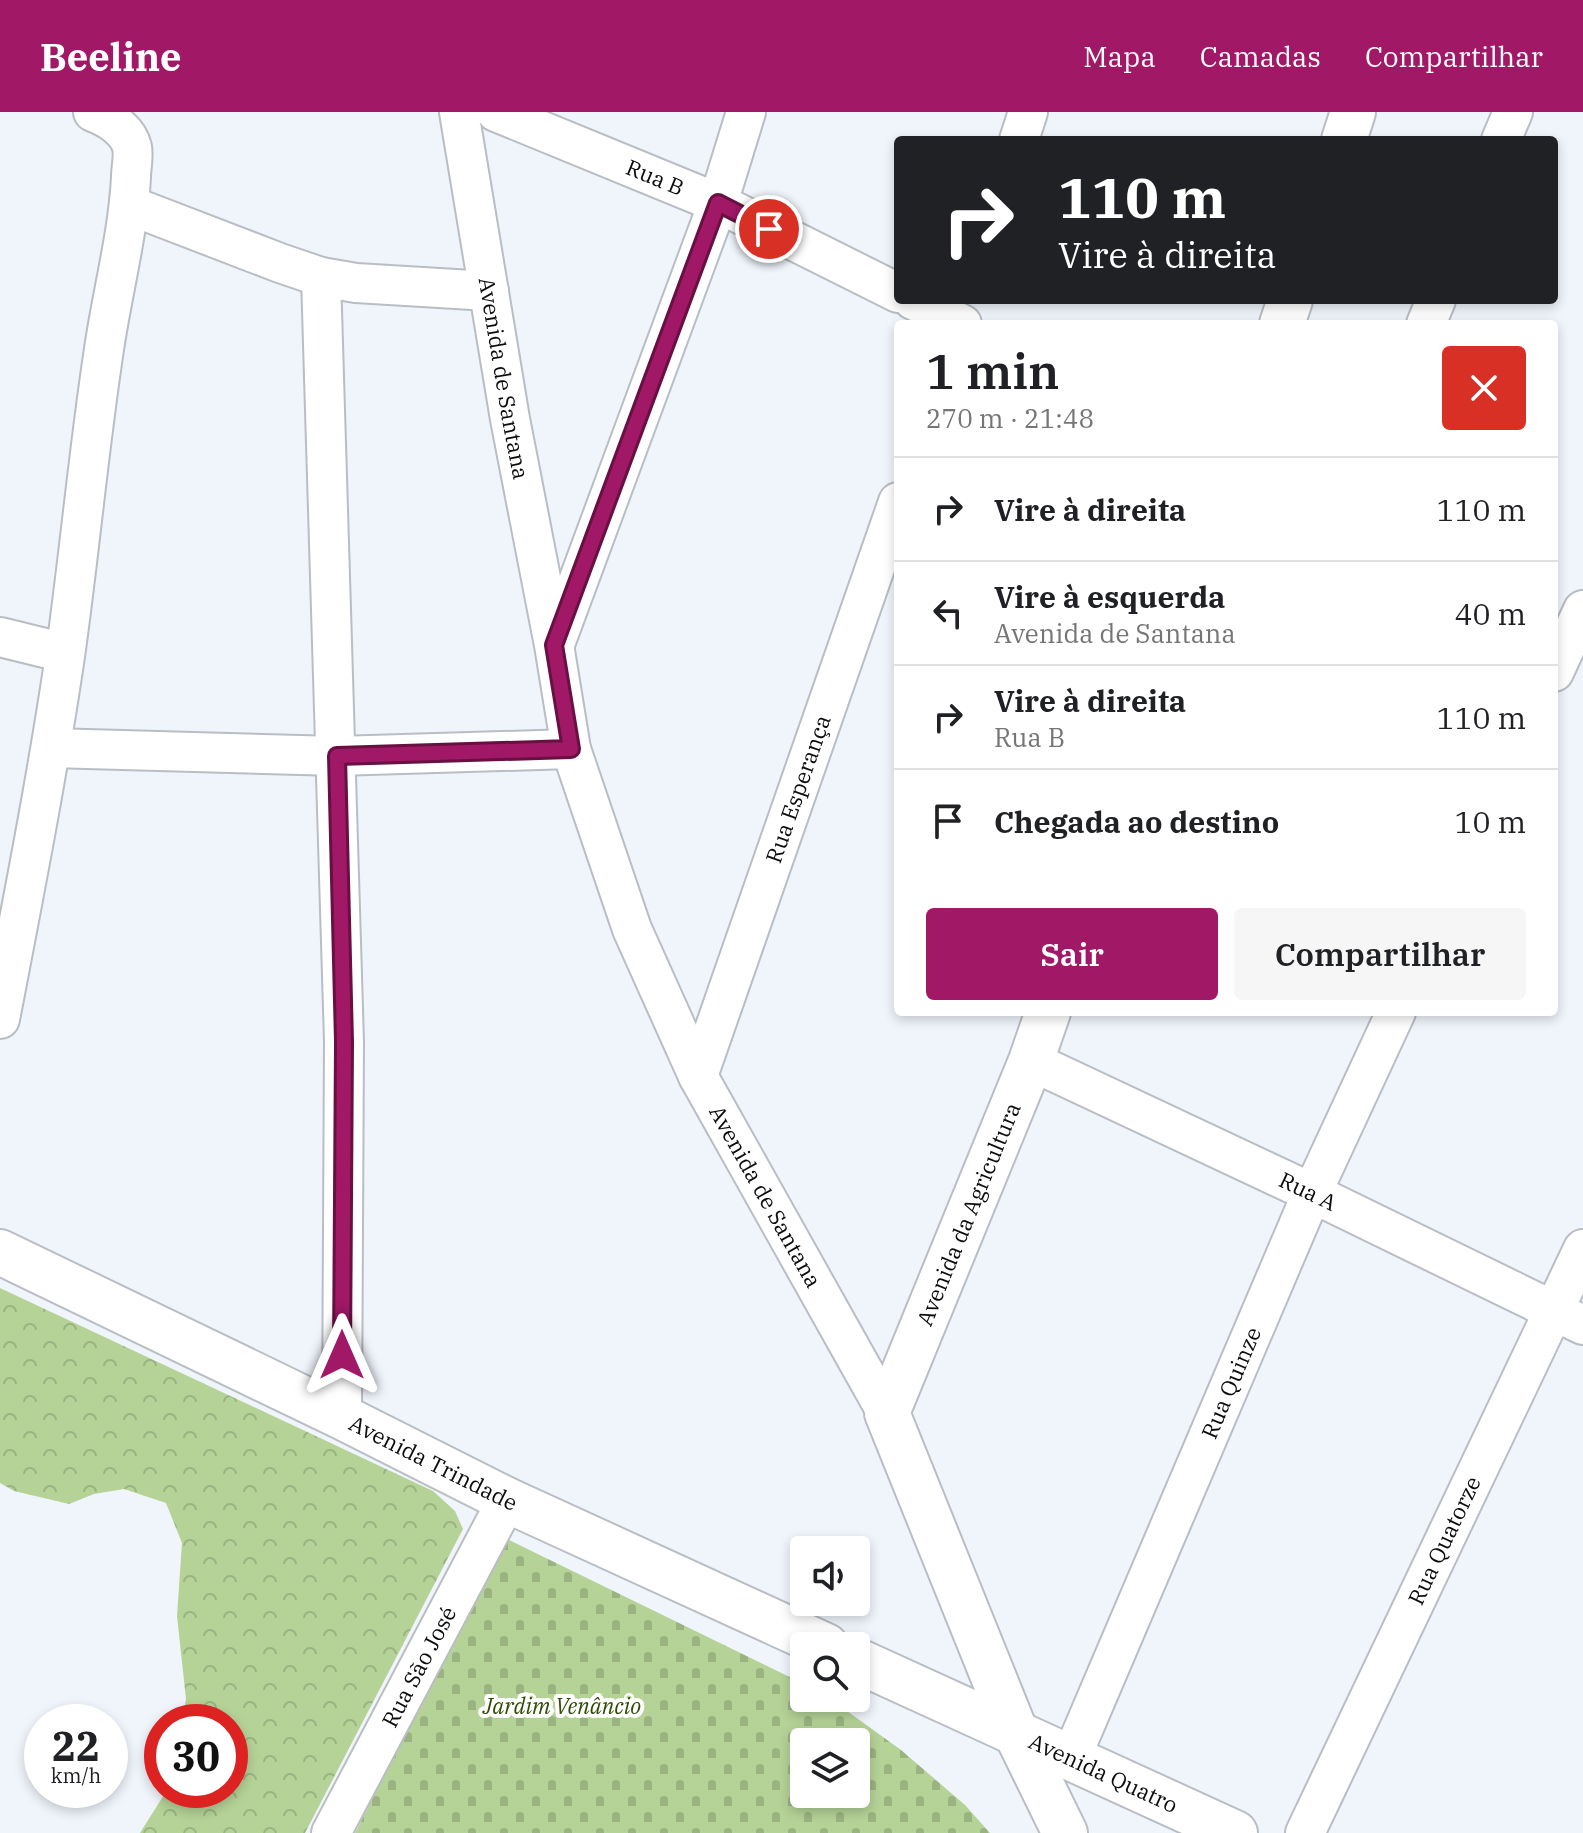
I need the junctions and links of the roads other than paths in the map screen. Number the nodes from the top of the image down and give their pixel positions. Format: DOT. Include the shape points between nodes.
graph roads {
  1 [pos="93,112"];
  2 [pos="459,112"];
  3 [pos="496,112"];
  4 [pos="746,112"];
  5 [pos="1028,112"];
  6 [pos="1353,112"];
  7 [pos="1513,112"];
  8 [pos="1020,136"];
  9 [pos="1345,136"];
  10 [pos="1503,136"];
  11 [pos="718,203"];
  12 [pos="129,205"];
  13 [pos="321,277"];
  14 [pos="489,291"];
  15 [pos="894,291"];
  16 [pos="921,304"];
  17 [pos="953,320"];
  18 [pos="894,513"];
  19 [pos="1558,597"];
  20 [pos="1583,609"];
  21 [pos="0,637"];
  22 [pos="554,645"];
  23 [pos="65,653"];
  24 [pos="1558,663"];
  25 [pos="51,748"];
  26 [pos="571,749"];
  27 [pos="337,756"];
  28 [pos="1047,1016"];
  29 [pos="1394,1016"];
  30 [pos="0,1019"];
  31 [pos="1031,1061"];
  32 [pos="698,1076"];
  33 [pos="1312,1193"];
  34 [pos="1583,1249"];
  35 [pos="0,1252"];
  36 [pos="1568,1318"];
  37 [pos="887,1413"];
  38 [pos="342,1417"];
  39 [pos="507,1500"];
  40 [pos="795,1632"];
  41 [pos="870,1666"];
  42 [pos="1016,1733"];
  43 [pos="1071,1758"];
  44 [pos="331,1833"];
  45 [pos="1065,1833"];
  46 [pos="1235,1833"];
  47 [pos="1305,1833"];
  1 -- 12 [label="street" via="117,126 133,148"];
  2 -- 14 [label="street, Avenida de Santana"];
  3 -- 11 [label="street, Rua B"];
  4 -- 11 [label="street, Avenida de Santana"];
  5 -- 8 [label="street"];
  6 -- 9 [label="main road"];
  7 -- 10 [label="street"];
  11 -- 15 [label="street, Rua B"];
  11 -- 22 [label="street, Avenida de Santana"];
  12 -- 13 [label="street"];
  12 -- 23 [label="street" via="96,405"];
  13 -- 14 [label="street"];
  13 -- 27 [label="street"];
  14 -- 22 [label="street, Avenida de Santana"];
  16 -- 17 [label="street"];
  18 -- 32 [label="street, Rua Esperança"];
  19 -- 20 [label="street"];
  20 -- 24 [label="street"];
  21 -- 23 [label="street"];
  22 -- 26 [label="street, Avenida de Santana"];
  23 -- 25 [label="street"];
  25 -- 27 [label="street"];
  25 -- 30 [label="street"];
  26 -- 27 [label="street"];
  26 -- 32 [label="street, Avenida de Santana" via="632,929"];
  27 -- 38 [label="street" via="344,1042"];
  28 -- 31 [label="main road, Avenida da Agricultura"];
  29 -- 33 [label="street, Rua Quinze"];
  31 -- 33 [label="street, Rua A"];
  31 -- 37 [label="main road, Avenida da Agricultura"];
  32 -- 37 [label="street, Avenida de Santana"];
  33 -- 36 [label="street, Rua A"];
  33 -- 43 [label="street, Rua Quinze"];
  34 -- 36 [label="street, Rua Quatorze"];
  35 -- 38 [label="main road, Avenida Trindade"];
  36 -- 47 [label="street, Rua Quatorze"];
  37 -- 42 [label="main road, Avenida de Santana"];
  38 -- 39 [label="main road, Avenida Trindade"];
  39 -- 40 [label="main road, Avenida Trindade"];
  39 -- 44 [label="street, Rua São José"];
  41 -- 42 [label="main road"];
  42 -- 43 [label="main road, Avenida Quatro"];
  42 -- 45 [label="main road, Avenida de Santana"];
  43 -- 46 [label="main road, Avenida Quatro"];
}
